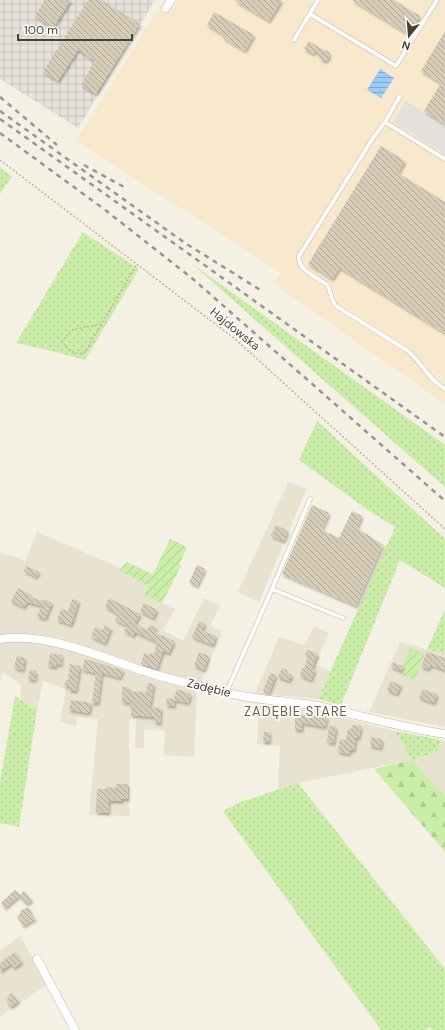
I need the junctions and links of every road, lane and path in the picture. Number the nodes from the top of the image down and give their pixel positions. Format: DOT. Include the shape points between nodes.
graph roads {
  1 [pos="171,0"];
  2 [pos="318,0"];
  3 [pos="437,0"];
  4 [pos="166,8"];
  5 [pos="310,14"];
  6 [pos="294,40"];
  7 [pos="400,96"];
  8 [pos="385,122"];
  9 [pos="445,159"];
  10 [pos="0,160"];
  11 [pos="137,264"];
  12 [pos="101,324"];
  13 [pos="445,389"];
  14 [pos="310,499"];
  15 [pos="445,529"];
  16 [pos="272,589"];
  17 [pos="343,618"];
  18 [pos="0,640"];
  19 [pos="226,693"];
  20 [pos="445,734"];
  21 [pos="37,959"];
  22 [pos="75,1030"];
  1 -- 4 [label="street"];
  2 -- 5 [label="lane"];
  3 -- 5 [label="lane" via="396,66"];
  5 -- 6 [label="lane"];
  7 -- 8 [label="lane"];
  8 -- 9 [label="lane"];
  8 -- 13 [label="lane" via="299,256 299,260 303,267 328,286 336,306 408,351 436,384"];
  10 -- 11 [label="path, Hajdowska"];
  11 -- 12 [label="path"];
  11 -- 15 [label="path, Hajdowska" via="235,339"];
  12 -- 12 [label="path" via="85,352 79,354 68,350 62,341 72,330"];
  14 -- 16 [label="lane"];
  16 -- 17 [label="lane"];
  16 -- 19 [label="lane"];
  18 -- 19 [label="street, Zadębie" via="22,639 53,643 156,675"];
  19 -- 20 [label="street, Zadębie" via="314,705 397,726"];
  21 -- 22 [label="street"];
}
